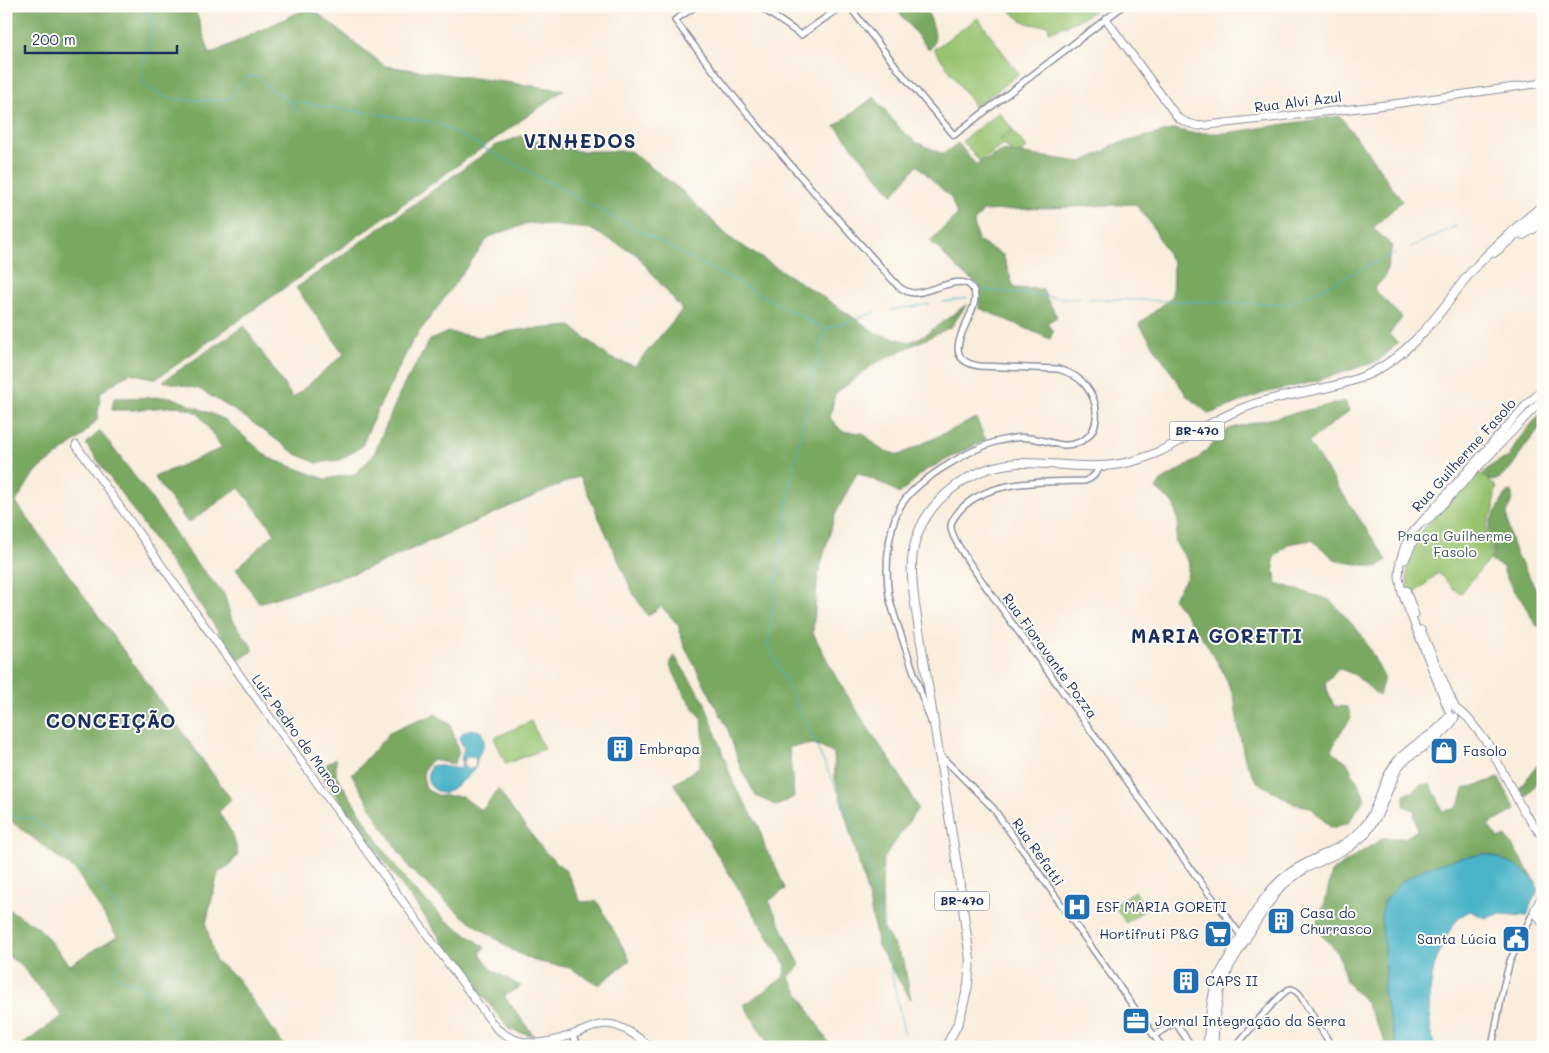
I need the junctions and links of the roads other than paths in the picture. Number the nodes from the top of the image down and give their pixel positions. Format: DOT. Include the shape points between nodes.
graph roads {
  1 [pos="696,6"];
  2 [pos="759,6"];
  3 [pos="842,6"];
  4 [pos="849,6"];
  5 [pos="1123,6"];
  6 [pos="1106,20"];
  7 [pos="1543,83"];
  8 [pos="1543,205"];
  9 [pos="1543,213"];
  10 [pos="1543,223"];
  11 [pos="1502,247"];
  12 [pos="1469,274"];
  13 [pos="1543,389"];
  14 [pos="1543,398"];
  15 [pos="76,445"];
  16 [pos="1100,466"];
  17 [pos="1421,635"];
  18 [pos="1454,712"];
  19 [pos="935,732"];
  20 [pos="938,753"];
  21 [pos="1543,838"];
  22 [pos="1543,894"];
  23 [pos="1534,911"];
  24 [pos="1543,924"];
  25 [pos="1243,938"];
  26 [pos="572,1035"];
  27 [pos="1154,1036"];
  28 [pos="579,1047"];
  29 [pos="651,1047"];
  30 [pos="946,1047"];
  31 [pos="1162,1047"];
  32 [pos="1192,1047"];
  33 [pos="1207,1047"];
  34 [pos="1214,1047"];
  35 [pos="1236,1047"];
  36 [pos="1332,1047"];
  37 [pos="1492,1047"];
  1 -- 19 [label="street" via="675,20 748,115 898,286 913,293 960,282 973,289 974,304 958,344 958,352 965,361 979,366 1058,369 1070,373 1086,386 1096,403 1094,428 1078,443 1069,445 1029,438 994,442 958,458 929,477 900,508 888,550 889,596"];
  2 -- 3 [label="street" via="801,35"];
  4 -- 6 [label="street" via="954,135"];
  5 -- 6 [label="street"];
  6 -- 7 [label="main road, Rua Alvi Azul" via="1178,118 1200,126"];
  8 -- 12 [label="highway, BR-470" via="1497,244"];
  9 -- 11 [label="highway, BR-470"];
  10 -- 11 [label="highway"];
  11 -- 12 [label="highway, BR-470"];
  12 -- 16 [label="highway, BR-470" via="1419,336 1388,363 1367,375 1246,407 1149,457"];
  13 -- 17 [label="main road, Rua Guilherme Fasolo" via="1421,521 1405,545 1399,577 1402,593"];
  14 -- 17 [label="main road, Rua Guilherme Fasolo" via="1424,524 1412,542 1405,559 1404,575"];
  15 -- 26 [label="main road, Luiz Pedro de Marco" via="496,1028 516,1043 531,1046"];
  16 -- 19 [label="highway, BR-470" via="1002,465 966,479 944,496 929,514 916,540 912,559 915,605"];
  16 -- 25 [label="street, Rua Fioravante Pozza" via="1096,474 1084,481 1004,486 986,492 961,508 950,526 951,532 1013,624"];
  17 -- 18 [label="main road, Rua Guilherme Fasolo"];
  18 -- 21 [label="main road" via="1465,715 1488,744 1524,812"];
  18 -- 25 [label="main road" via="1452,724 1446,732 1398,768 1378,815 1366,834 1349,848 1291,879"];
  19 -- 20 [label="highway, BR-470"];
  20 -- 27 [label="street, Rua Refatti" via="993,808"];
  20 -- 30 [label="highway, BR-470" via="970,960 964,1002"];
  22 -- 23 [label="main road"];
  23 -- 24 [label="main road"];
  23 -- 37 [label="street" via="1510,961"];
  25 -- 33 [label="main road" via="1215,986"];
  25 -- 34 [label="main road" via="1220,992"];
  26 -- 28 [label="street"];
  26 -- 29 [label="main road" via="609,1024 627,1031"];
  27 -- 31 [label="street, Rua Refatti"];
  27 -- 32 [label="street" via="1175,1022"];
  35 -- 36 [label="street" via="1278,999 1291,989 1300,995"];
}
